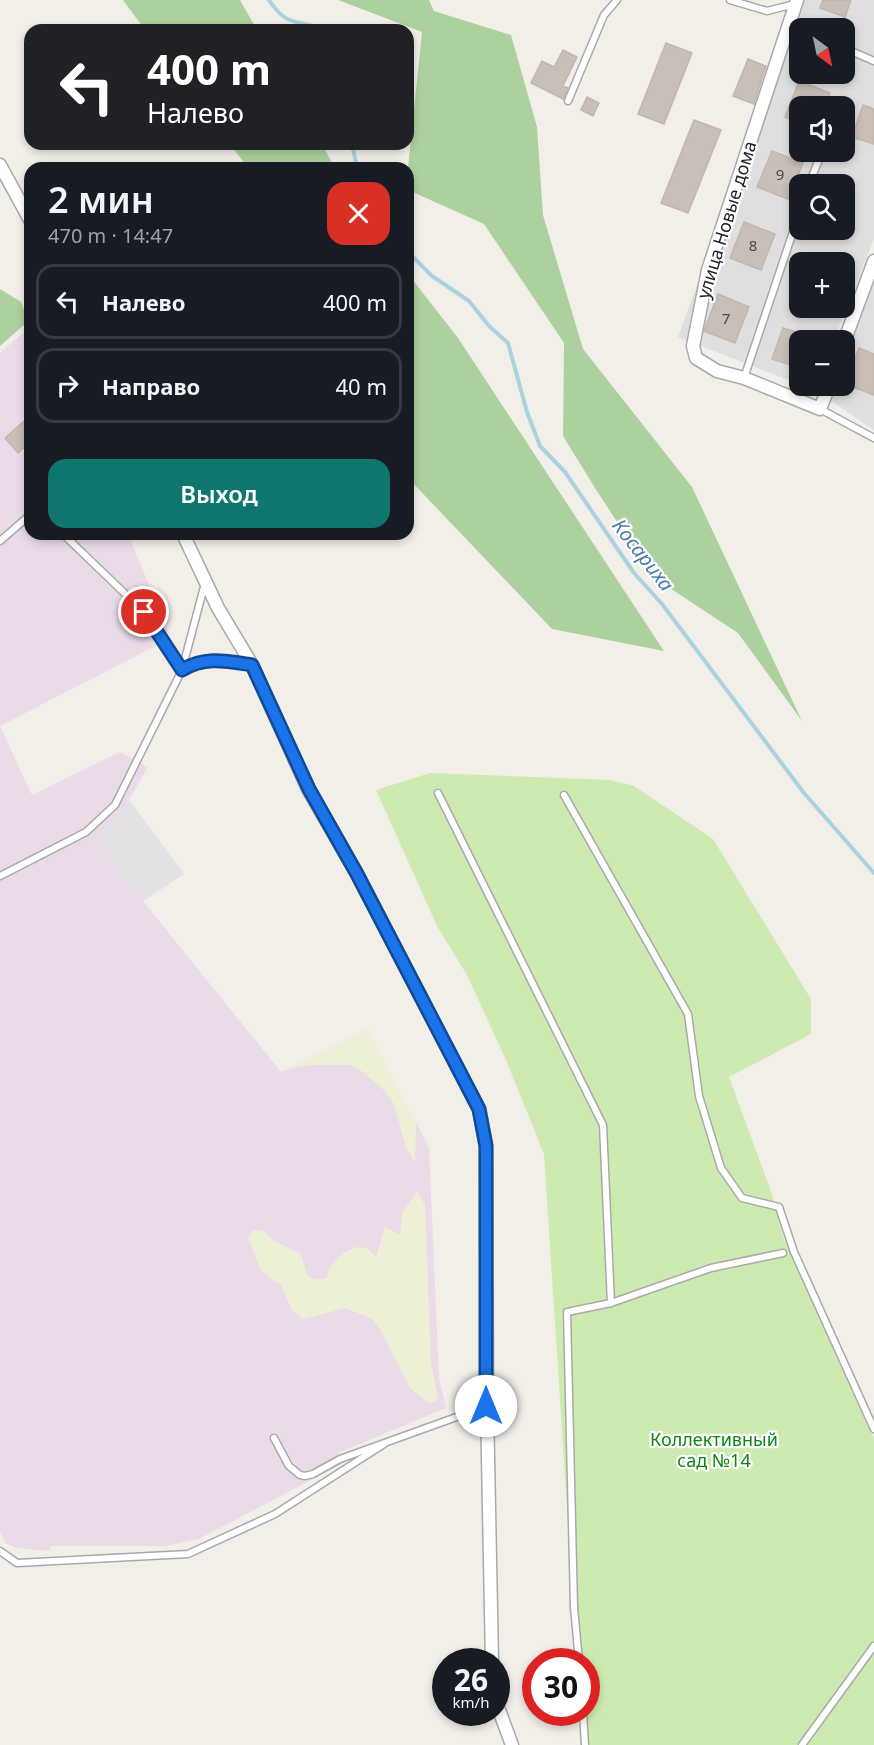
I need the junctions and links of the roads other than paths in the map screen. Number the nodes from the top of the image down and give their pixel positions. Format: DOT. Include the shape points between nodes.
graph roads {
  1 [pos="617,0"];
  2 [pos="730,0"];
  3 [pos="796,2"];
  4 [pos="795,18"];
  5 [pos="789,43"];
  6 [pos="855,53"];
  7 [pos="874,61"];
  8 [pos="568,101"];
  9 [pos="0,165"];
  10 [pos="24,209"];
  11 [pos="790,240"];
  12 [pos="874,261"];
  13 [pos="848,330"];
  14 [pos="744,378"];
  15 [pos="825,396"];
  16 [pos="820,409"];
  17 [pos="874,438"];
  18 [pos="24,520"];
  19 [pos="69,540"];
  20 [pos="186,540"];
  21 [pos="0,541"];
  22 [pos="205,582"];
  23 [pos="252,665"];
  24 [pos="182,670"];
  25 [pos="438,793"];
  26 [pos="564,795"];
  27 [pos="0,876"];
  28 [pos="783,1253"];
  29 [pos="611,1303"];
  30 [pos="486,1406"];
  31 [pos="874,1429"];
  32 [pos="274,1438"];
  33 [pos="384,1444"];
  34 [pos="0,1551"];
  35 [pos="874,1646"];
  36 [pos="492,1648"];
  37 [pos="578,1648"];
  38 [pos="505,1726"];
  39 [pos="584,1726"];
  40 [pos="512,1745"];
  41 [pos="585,1745"];
  42 [pos="802,1745"];
  1 -- 8 [label="lane" via="604,15"];
  2 -- 3 [label="lane" via="767,11"];
  3 -- 4 [label="street, улица Новые дома"];
  5 -- 14 [label="street, улица Новые дома" via="708,270 693,346 696,358 717,371"];
  6 -- 7 [label="lane"];
  9 -- 10 [label="street"];
  11 -- 14 [label="lane"];
  12 -- 13 [label="street"];
  14 -- 16 [label="street, улица Новые дома"];
  15 -- 16 [label="street"];
  16 -- 17 [label="lane"];
  18 -- 21 [label="lane"];
  19 -- 24 [label="lane" via="144,612"];
  20 -- 22 [label="street"];
  22 -- 23 [label="street"];
  22 -- 24 [label="lane"];
  23 -- 24 [label="lane" via="207,660"];
  23 -- 30 [label="street" via="309,789 479,1109 486,1146"];
  24 -- 27 [label="lane" via="122,793 107,815 86,832"];
  25 -- 29 [label="lane" via="603,1125"];
  26 -- 31 [label="lane" via="688,1014 699,1096 721,1168 742,1198 778,1207 794,1252"];
  28 -- 29 [label="lane" via="711,1268"];
  29 -- 37 [label="lane" via="567,1312"];
  30 -- 33 [label="lane"];
  30 -- 36 [label="street"];
  32 -- 33 [label="lane" via="289,1466 305,1476"];
  33 -- 34 [label="lane" via="275,1514 188,1554 17,1563"];
  35 -- 42 [label="lane"];
  38 -- 40 [label="street"];
  39 -- 41 [label="lane"];
}
